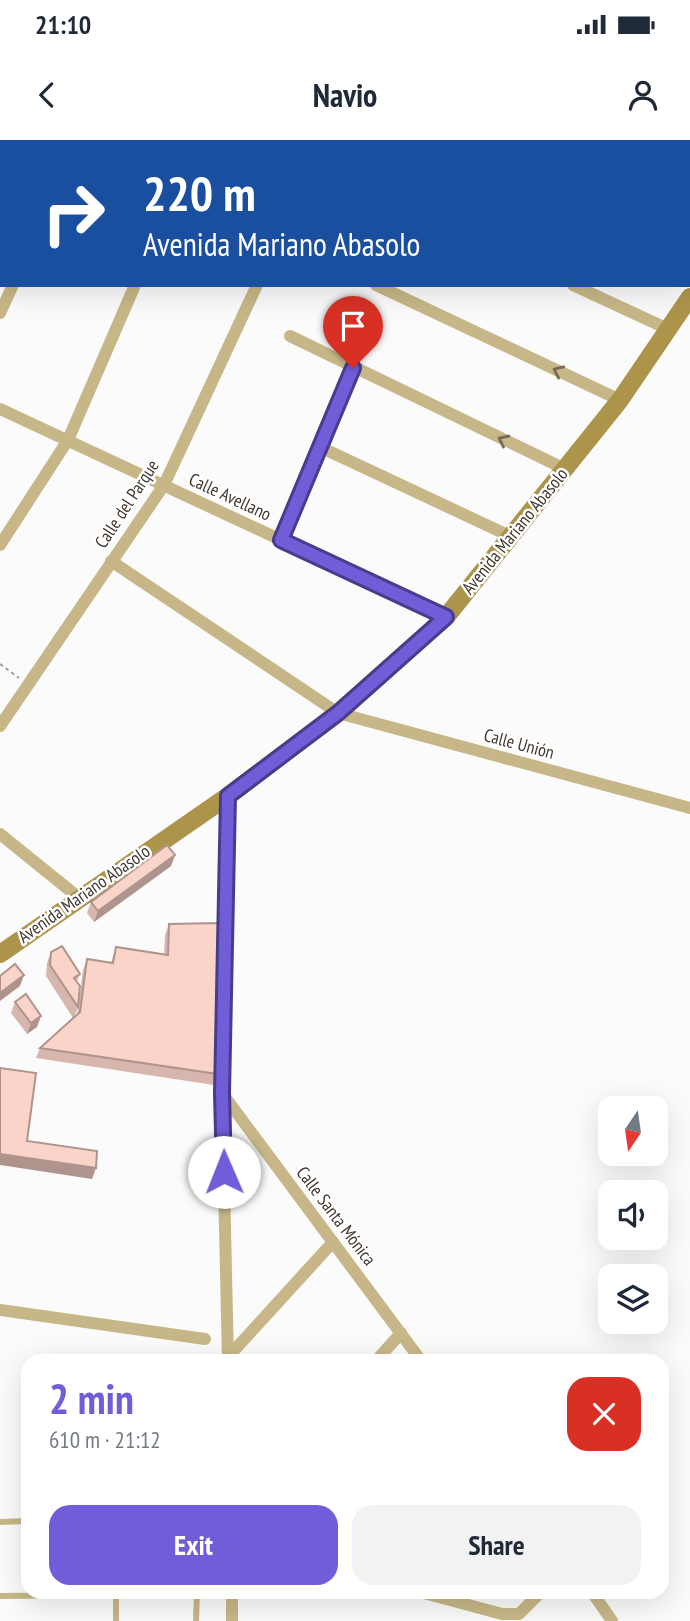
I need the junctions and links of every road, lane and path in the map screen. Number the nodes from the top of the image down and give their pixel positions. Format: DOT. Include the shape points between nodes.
graph roads {
  1 [pos="12,287"];
  2 [pos="134,287"];
  3 [pos="256,287"];
  4 [pos="380,287"];
  5 [pos="577,287"];
  6 [pos="690,297"];
  7 [pos="0,313"];
  8 [pos="670,330"];
  9 [pos="290,336"];
  10 [pos="353,368"];
  11 [pos="620,400"];
  12 [pos="0,409"];
  13 [pos="68,440"];
  14 [pos="320,447"];
  15 [pos="565,469"];
  16 [pos="164,485"];
  17 [pos="512,537"];
  18 [pos="281,540"];
  19 [pos="0,545"];
  20 [pos="111,561"];
  21 [pos="446,617"];
  22 [pos="0,664"];
  23 [pos="27,684"];
  24 [pos="338,713"];
  25 [pos="0,726"];
  26 [pos="228,796"];
  27 [pos="690,808"];
  28 [pos="0,835"];
  29 [pos="78,897"];
  30 [pos="0,954"];
  31 [pos="222,1093"];
  32 [pos="334,1241"];
  33 [pos="0,1310"];
  34 [pos="401,1333"];
  35 [pos="205,1339"];
  36 [pos="228,1354"];
  37 [pos="232,1354"];
  38 [pos="382,1354"];
  39 [pos="416,1354"];
  40 [pos="21,1521"];
  41 [pos="0,1522"];
  42 [pos="0,1596"];
  43 [pos="21,1596"];
  44 [pos="116,1599"];
  45 [pos="197,1599"];
  46 [pos="232,1599"];
  47 [pos="442,1599"];
  48 [pos="534,1599"];
  49 [pos="597,1599"];
  50 [pos="502,1618"];
  51 [pos="116,1621"];
  52 [pos="196,1621"];
  53 [pos="232,1621"];
  54 [pos="612,1621"];
  1 -- 7 [label="street"];
  2 -- 13 [label="street"];
  3 -- 16 [label="street, Calle del Parque"];
  11 -- 4 [label="street, one-way"];
  5 -- 8 [label="street"];
  6 -- 8 [label="street, Avenida Mariano Abasolo"];
  8 -- 11 [label="street, Avenida Mariano Abasolo"];
  9 -- 10 [label="street"];
  10 -- 14 [label="street"];
  15 -- 10 [label="street, one-way"];
  11 -- 15 [label="street, Avenida Mariano Abasolo"];
  12 -- 13 [label="street, Calle Avellano"];
  13 -- 16 [label="street, Calle Avellano"];
  13 -- 19 [label="street"];
  14 -- 17 [label="street"];
  14 -- 18 [label="street"];
  15 -- 17 [label="street, Avenida Mariano Abasolo"];
  16 -- 18 [label="street, Calle Avellano"];
  16 -- 20 [label="street, Calle del Parque"];
  17 -- 21 [label="street, Avenida Mariano Abasolo"];
  18 -- 21 [label="street, Calle Avellano"];
  20 -- 23 [label="street, Calle del Parque"];
  20 -- 24 [label="street, Calle Unión"];
  21 -- 24 [label="street, Avenida Mariano Abasolo"];
  22 -- 23 [label="path"];
  23 -- 25 [label="street, Calle del Parque"];
  24 -- 26 [label="street, Avenida Mariano Abasolo"];
  24 -- 27 [label="street, Calle Unión"];
  26 -- 29 [label="street, Avenida Mariano Abasolo"];
  26 -- 31 [label="street"];
  28 -- 29 [label="street"];
  29 -- 30 [label="street, Avenida Mariano Abasolo"];
  31 -- 32 [label="street, Calle Santa Mónica"];
  31 -- 36 [label="street"];
  32 -- 34 [label="street, Calle Santa Mónica"];
  32 -- 37 [label="street"];
  33 -- 35 [label="street"];
  34 -- 38 [label="street"];
  34 -- 39 [label="street, Calle Santa Mónica"];
  40 -- 41 [label="lane"];
  42 -- 43 [label="lane"];
  44 -- 51 [label="lane"];
  45 -- 52 [label="lane"];
  46 -- 53 [label="street"];
  47 -- 50 [label="street"];
  48 -- 50 [label="street" via="519,1614"];
  49 -- 54 [label="street"];
}
